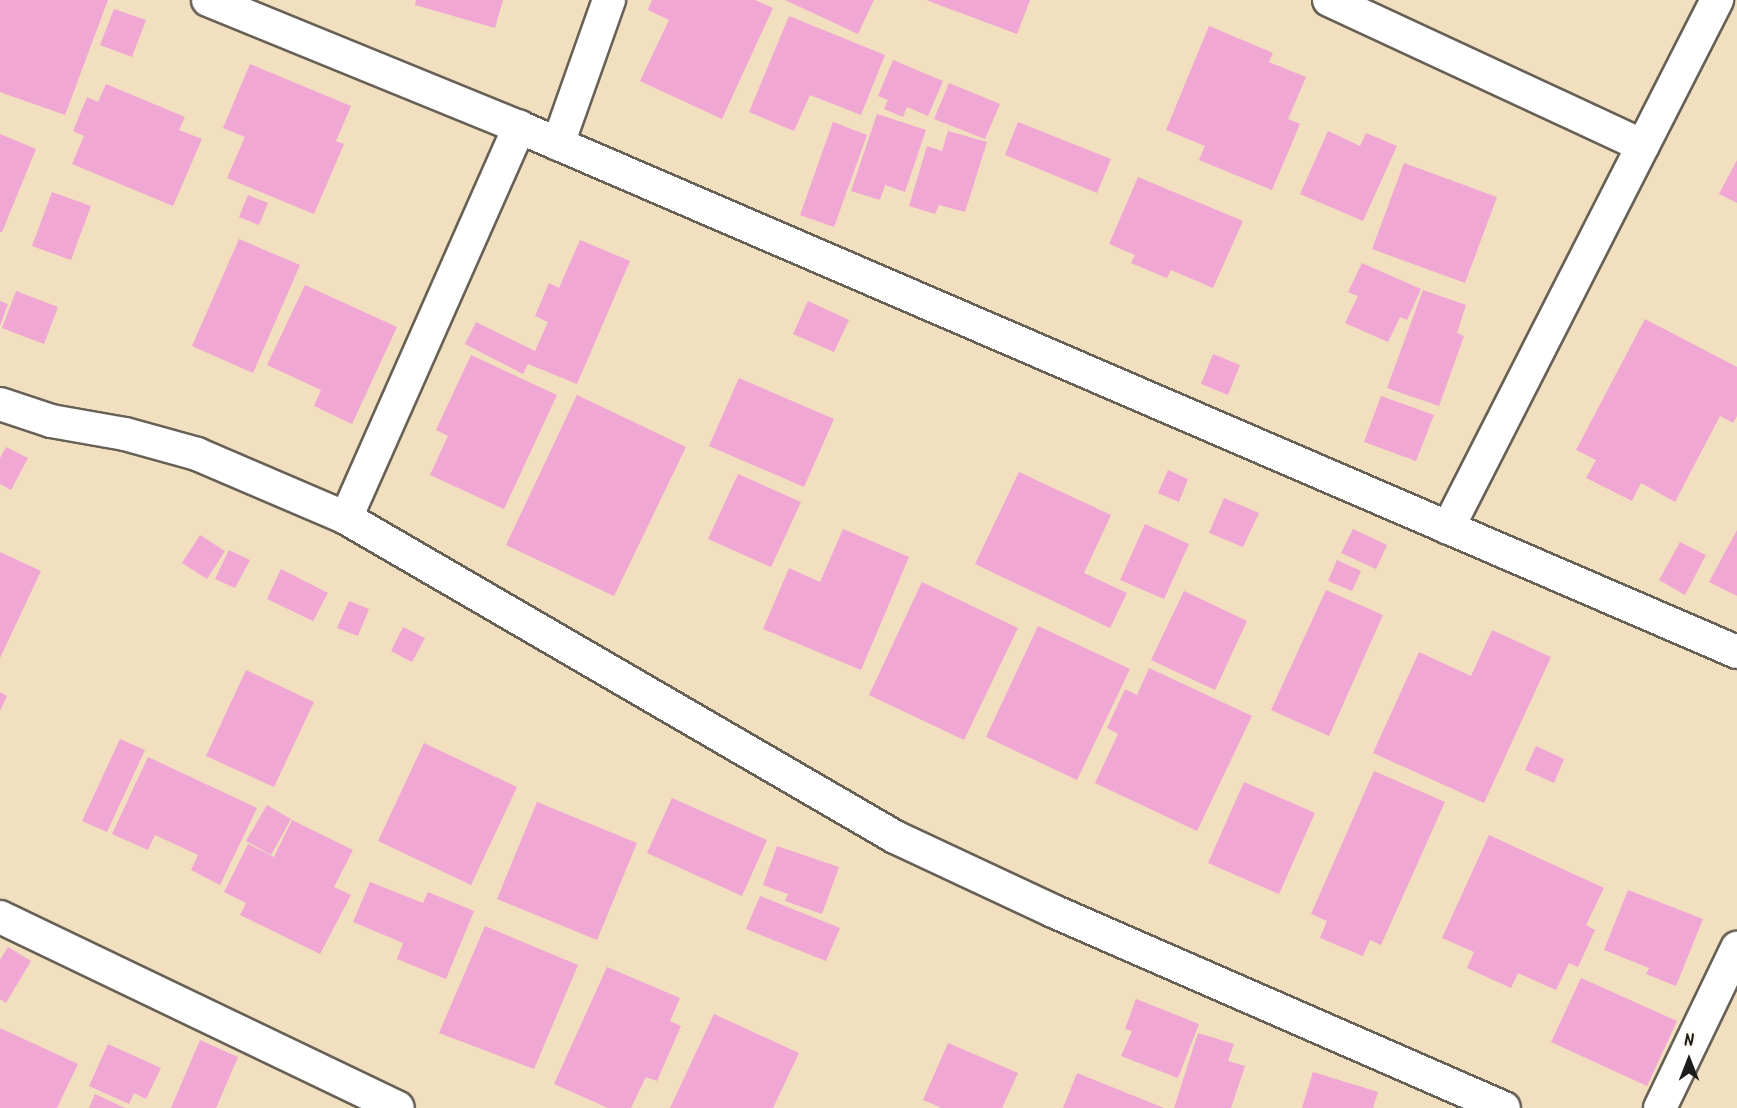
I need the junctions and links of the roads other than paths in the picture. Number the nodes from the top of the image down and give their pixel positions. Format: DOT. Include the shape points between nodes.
graph roads {
  1 [pos="208,0"];
  2 [pos="609,0"];
  3 [pos="1329,0"];
  4 [pos="1717,0"];
  5 [pos="519,127"];
  6 [pos="558,144"];
  7 [pos="1643,146"];
  8 [pos="0,404"];
  9 [pos="346,518"];
  10 [pos="1448,528"];
  11 [pos="1737,652"];
  12 [pos="0,916"];
  13 [pos="1737,948"];
  14 [pos="398,1108"];
  15 [pos="1504,1108"];
  16 [pos="1660,1108"];
  1 -- 5 [label="street"];
  2 -- 6 [label="street"];
  3 -- 7 [label="street"];
  4 -- 7 [label="street"];
  5 -- 6 [label="street"];
  5 -- 9 [label="street"];
  6 -- 10 [label="street"];
  7 -- 10 [label="street"];
  8 -- 9 [label="street" via="51,421 125,434 197,454"];
  9 -- 15 [label="street" via="895,837 1053,911"];
  10 -- 11 [label="street"];
  12 -- 14 [label="street"];
  13 -- 16 [label="street"];
}
